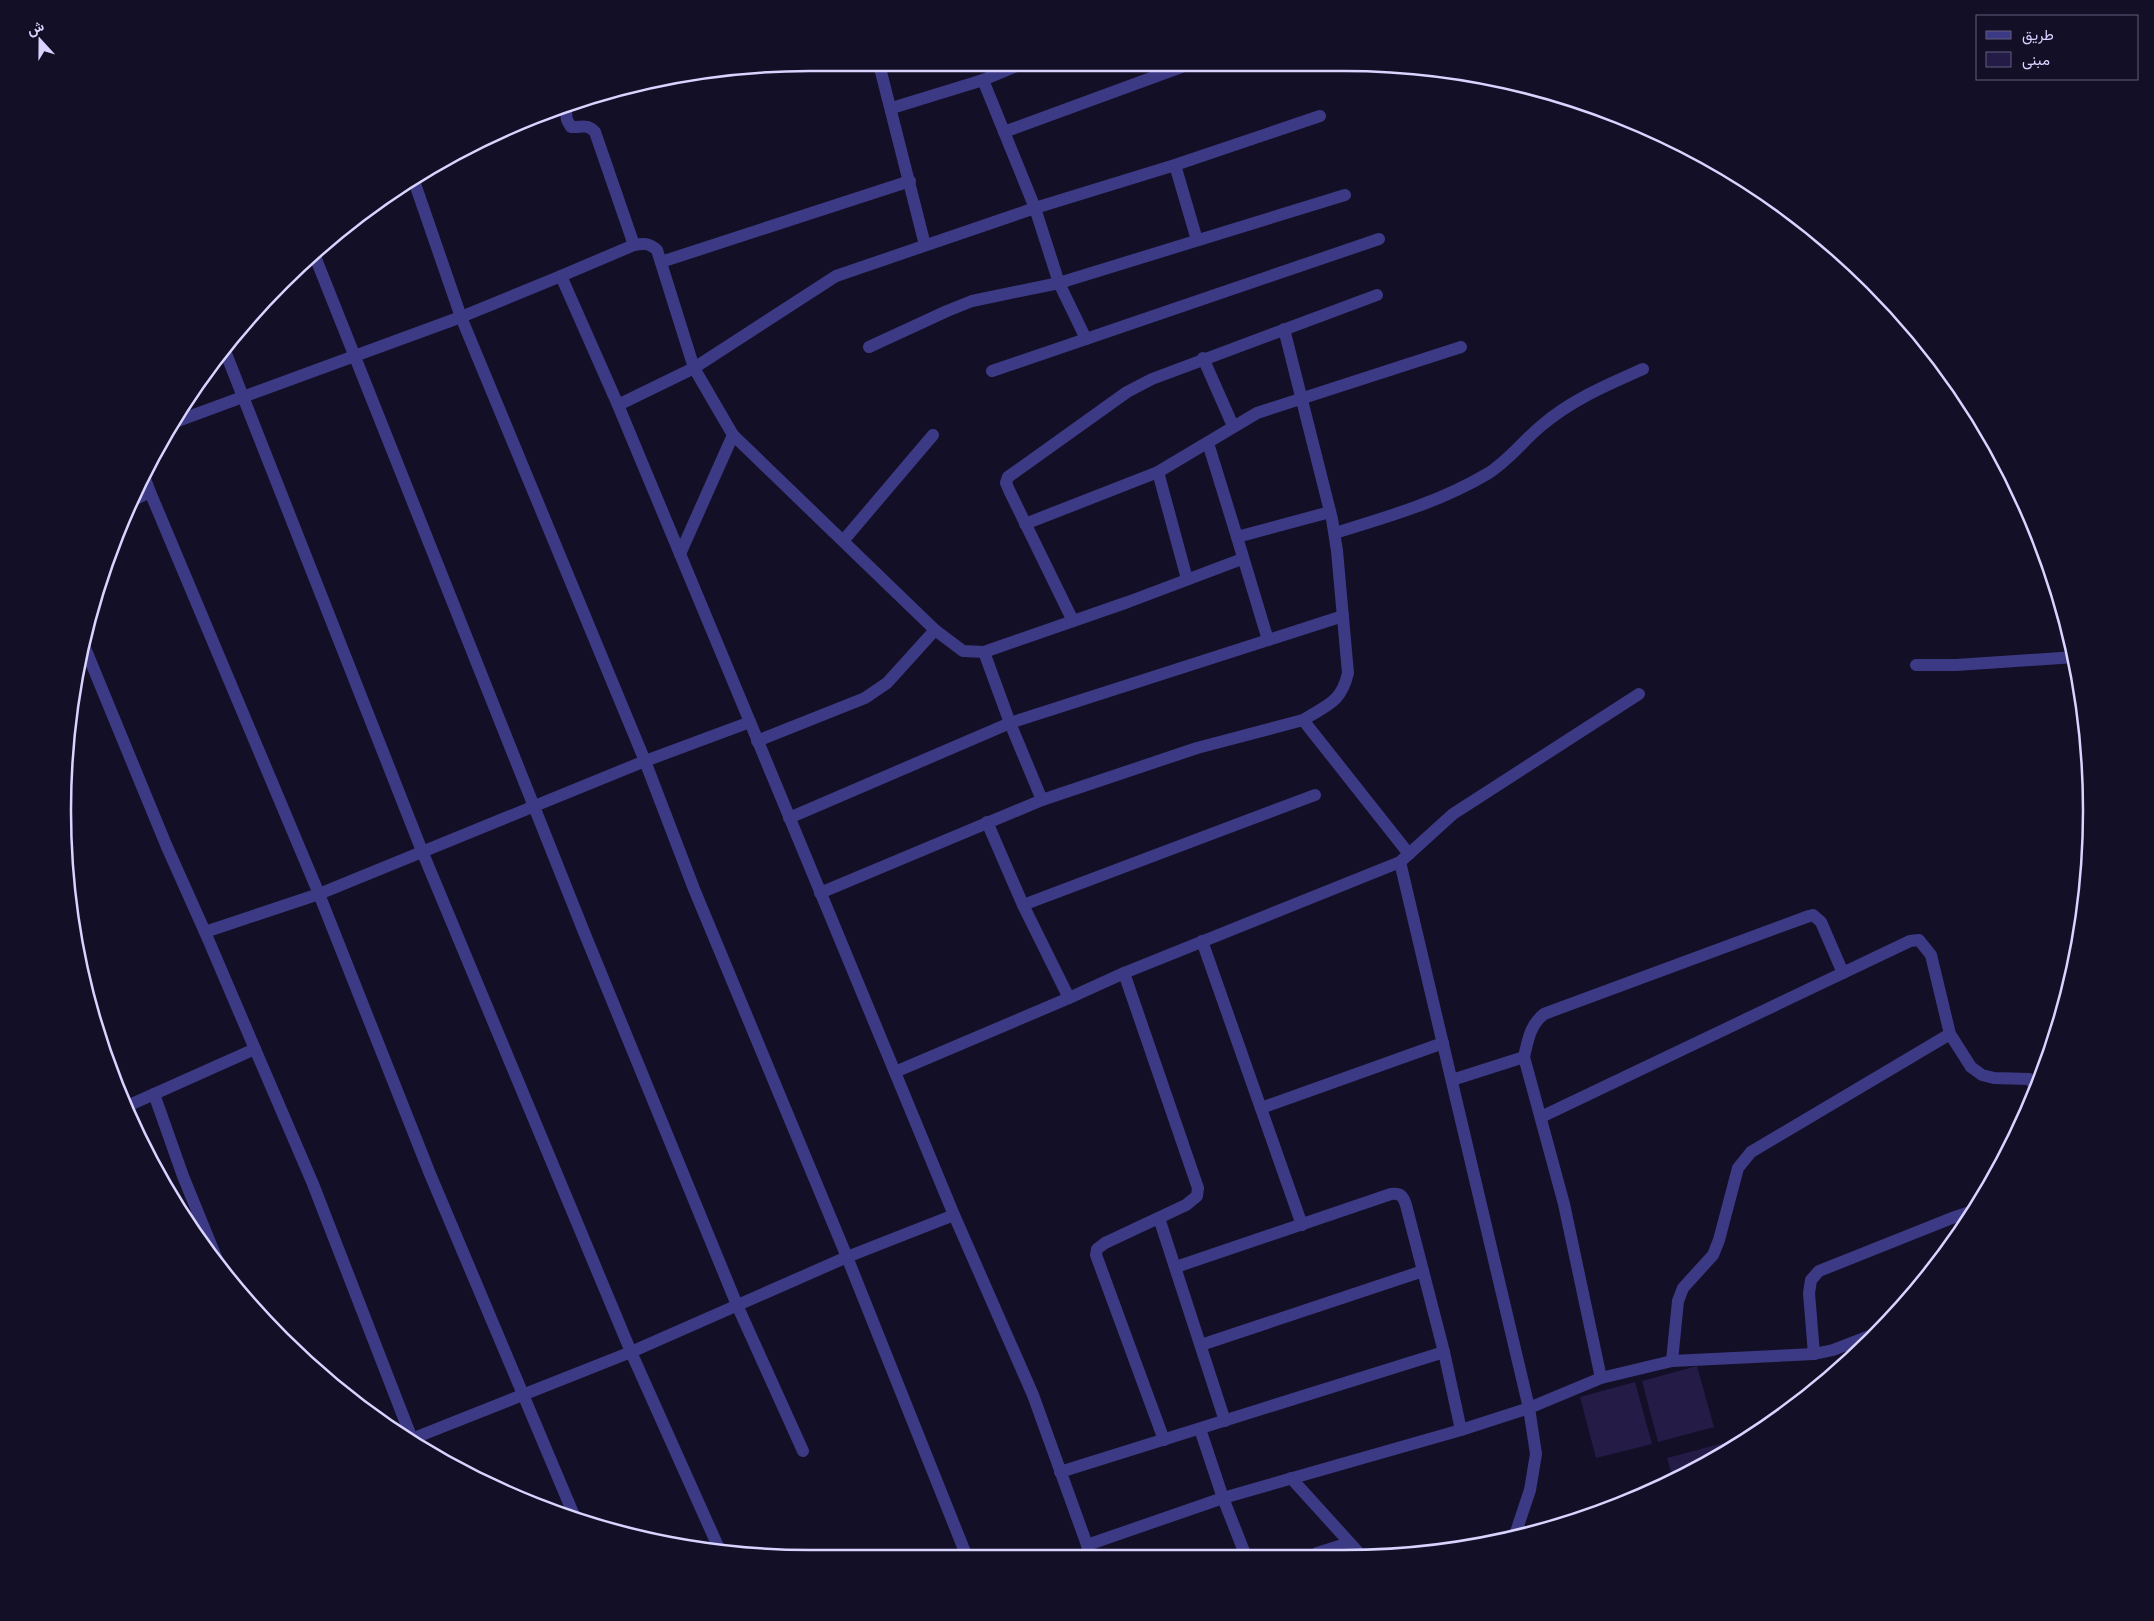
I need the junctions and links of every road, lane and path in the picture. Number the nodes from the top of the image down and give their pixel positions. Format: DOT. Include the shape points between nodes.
graph roads {
  1 [pos="881,71"];
  2 [pos="1004,71"];
  3 [pos="1170,71"];
  4 [pos="983,80"];
  5 [pos="892,108"];
  6 [pos="566,113"];
  7 [pos="1320,116"];
  8 [pos="1004,132"];
  9 [pos="1175,165"];
  10 [pos="910,181"];
  11 [pos="416,186"];
  12 [pos="1345,195"];
  13 [pos="1035,208"];
  14 [pos="1379,239"];
  15 [pos="1197,240"];
  16 [pos="634,245"];
  17 [pos="925,245"];
  18 [pos="317,261"];
  19 [pos="661,262"];
  20 [pos="560,276"];
  21 [pos="1059,283"];
  22 [pos="1377,295"];
  23 [pos="462,317"];
  24 [pos="1284,329"];
  25 [pos="1086,339"];
  26 [pos="869,347"];
  27 [pos="1461,347"];
  28 [pos="354,356"];
  29 [pos="227,357"];
  30 [pos="1203,358"];
  31 [pos="694,368"];
  32 [pos="1644,369"];
  33 [pos="992,371"];
  34 [pos="243,396"];
  35 [pos="1302,400"];
  36 [pos="618,406"];
  37 [pos="184,418"];
  38 [pos="1233,426"];
  39 [pos="733,435"];
  40 [pos="933,435"];
  41 [pos="1208,443"];
  42 [pos="1158,472"];
  43 [pos="147,484"];
  44 [pos="150,492"];
  45 [pos="142,496"];
  46 [pos="1330,512"];
  47 [pos="1026,524"];
  48 [pos="1335,533"];
  49 [pos="1237,537"];
  50 [pos="843,541"];
  51 [pos="680,554"];
  52 [pos="1242,559"];
  53 [pos="1187,579"];
  54 [pos="1343,616"];
  55 [pos="1073,621"];
  56 [pos="935,630"];
  57 [pos="1268,640"];
  58 [pos="984,652"];
  59 [pos="88,654"];
  60 [pos="2067,658"];
  61 [pos="1916,665"];
  62 [pos="1639,694"];
  63 [pos="1303,720"];
  64 [pos="750,722"];
  65 [pos="1010,723"];
  66 [pos="757,741"];
  67 [pos="645,761"];
  68 [pos="1315,795"];
  69 [pos="1042,800"];
  70 [pos="534,808"];
  71 [pos="789,818"];
  72 [pos="987,822"];
  73 [pos="422,851"];
  74 [pos="1404,858"];
  75 [pos="820,893"];
  76 [pos="319,894"];
  77 [pos="1023,904"];
  78 [pos="205,932"];
  79 [pos="1202,941"];
  80 [pos="1124,973"];
  81 [pos="1843,973"];
  82 [pos="1069,998"];
  83 [pos="1950,1034"];
  84 [pos="1443,1043"];
  85 [pos="255,1050"];
  86 [pos="1524,1057"];
  87 [pos="895,1072"];
  88 [pos="1452,1080"];
  89 [pos="2031,1081"];
  90 [pos="154,1094"];
  91 [pos="133,1104"];
  92 [pos="1261,1108"];
  93 [pos="1541,1117"];
  94 [pos="954,1215"];
  95 [pos="1962,1215"];
  96 [pos="1159,1218"];
  97 [pos="1302,1225"];
  98 [pos="209,1239"];
  99 [pos="847,1257"];
  100 [pos="1176,1267"];
  101 [pos="1423,1271"];
  102 [pos="737,1305"];
  103 [pos="1201,1344"];
  104 [pos="1847,1351"];
  105 [pos="631,1352"];
  106 [pos="1444,1352"];
  107 [pos="1814,1354"];
  108 [pos="1672,1362"];
  109 [pos="1601,1378"];
  110 [pos="523,1396"];
  111 [pos="1528,1408"];
  112 [pos="1225,1421"];
  113 [pos="406,1429"];
  114 [pos="1200,1429"];
  115 [pos="1461,1430"];
  116 [pos="418,1437"];
  117 [pos="1164,1440"];
  118 [pos="803,1451"];
  119 [pos="1060,1472"];
  120 [pos="1291,1478"];
  121 [pos="1222,1498"];
  122 [pos="568,1509"];
  123 [pos="1517,1529"];
  124 [pos="717,1543"];
  125 [pos="1349,1543"];
  126 [pos="964,1550"];
  127 [pos="1089,1550"];
  128 [pos="1092,1550"];
  129 [pos="1243,1550"];
  130 [pos="1327,1550"];
  131 [pos="1355,1550"];
  1 -- 5 [label="street"];
  2 -- 4 [label="street"];
  3 -- 8 [label="street"];
  4 -- 5 [label="street"];
  4 -- 8 [label="street"];
  5 -- 10 [label="street"];
  6 -- 16 [label="street" via="571,128 591,127 595,132"];
  7 -- 9 [label="street"];
  8 -- 13 [label="street"];
  9 -- 13 [label="street"];
  9 -- 15 [label="street"];
  10 -- 17 [label="street"];
  10 -- 19 [label="street"];
  11 -- 23 [label="street"];
  12 -- 15 [label="street"];
  13 -- 17 [label="street"];
  13 -- 21 [label="street"];
  14 -- 25 [label="street"];
  15 -- 21 [label="street"];
  16 -- 19 [label="street" via="650,244 657,250"];
  16 -- 20 [label="street"];
  17 -- 31 [label="street" via="836,276"];
  18 -- 28 [label="street"];
  19 -- 31 [label="street"];
  20 -- 23 [label="street"];
  20 -- 36 [label="street"];
  21 -- 25 [label="street"];
  21 -- 26 [label="street" via="947,310"];
  22 -- 24 [label="street"];
  23 -- 28 [label="street"];
  23 -- 67 [label="street"];
  24 -- 30 [label="street"];
  24 -- 35 [label="street"];
  25 -- 33 [label="street"];
  27 -- 35 [label="street"];
  28 -- 34 [label="street"];
  28 -- 70 [label="street"];
  29 -- 34 [label="street"];
  30 -- 38 [label="street"];
  30 -- 47 [label="street" via="1127,392 1014,471 1006,483"];
  31 -- 36 [label="street"];
  31 -- 39 [label="street"];
  32 -- 48 [label="street" via="1583,396 1542,425 1489,473 1452,493"];
  34 -- 37 [label="street"];
  34 -- 73 [label="street"];
  35 -- 38 [label="street" via="1256,413"];
  35 -- 46 [label="street"];
  36 -- 51 [label="street"];
  38 -- 41 [label="street"];
  39 -- 50 [label="street"];
  39 -- 51 [label="street"];
  40 -- 50 [label="street"];
  41 -- 42 [label="street"];
  41 -- 49 [label="street"];
  42 -- 47 [label="street"];
  42 -- 53 [label="street"];
  43 -- 44 [label="street"];
  44 -- 45 [label="street"];
  44 -- 76 [label="street"];
  46 -- 48 [label="street"];
  46 -- 49 [label="street"];
  47 -- 55 [label="street"];
  48 -- 54 [label="street"];
  49 -- 52 [label="street"];
  50 -- 56 [label="street"];
  51 -- 64 [label="street"];
  52 -- 53 [label="street"];
  52 -- 57 [label="street"];
  53 -- 55 [label="street"];
  54 -- 57 [label="street"];
  54 -- 63 [label="street" via="1348,672 1345,688 1337,700"];
  55 -- 58 [label="street"];
  56 -- 58 [label="street" via="963,651"];
  56 -- 66 [label="street" via="887,683 865,698"];
  57 -- 65 [label="street"];
  58 -- 65 [label="street"];
  59 -- 78 [label="street"];
  60 -- 61 [label="street"];
  62 -- 74 [label="street" via="1453,814"];
  63 -- 69 [label="street" via="1197,748"];
  63 -- 74 [label="street"];
  64 -- 66 [label="street"];
  64 -- 67 [label="street"];
  65 -- 69 [label="street"];
  65 -- 71 [label="street"];
  66 -- 71 [label="street"];
  67 -- 70 [label="street"];
  67 -- 99 [label="street" via="694,889"];
  68 -- 77 [label="street"];
  69 -- 72 [label="street"];
  70 -- 73 [label="street"];
  70 -- 102 [label="street"];
  71 -- 75 [label="street"];
  72 -- 75 [label="street"];
  72 -- 77 [label="street"];
  73 -- 76 [label="street"];
  73 -- 105 [label="street"];
  74 -- 79 [label="street"];
  74 -- 84 [label="street"];
  75 -- 87 [label="street"];
  76 -- 78 [label="street"];
  76 -- 110 [label="street" via="430,1174"];
  77 -- 82 [label="street"];
  78 -- 85 [label="street"];
  79 -- 80 [label="street"];
  79 -- 92 [label="street"];
  80 -- 82 [label="street"];
  80 -- 96 [label="street" via="1198,1188 1192,1201"];
  81 -- 83 [label="street" via="1919,940 1931,955"];
  81 -- 86 [label="street" via="1821,922 1810,916 1544,1014 1532,1027"];
  81 -- 93 [label="street"];
  82 -- 87 [label="street"];
  83 -- 89 [label="street" via="1971,1066 1982,1075"];
  83 -- 108 [label="street" via="1751,1152 1738,1168 1713,1255 1683,1288 1678,1301"];
  84 -- 88 [label="street"];
  84 -- 92 [label="street"];
  85 -- 90 [label="street"];
  85 -- 113 [label="street" via="313,1184"];
  86 -- 88 [label="street"];
  86 -- 93 [label="street"];
  87 -- 94 [label="street"];
  88 -- 111 [label="street"];
  90 -- 91 [label="street"];
  90 -- 98 [label="street"];
  92 -- 97 [label="street"];
  93 -- 109 [label="street" via="1564,1204"];
  94 -- 99 [label="street"];
  94 -- 119 [label="street" via="1032,1395"];
  95 -- 107 [label="street" via="1819,1271 1811,1280 1810,1293"];
  96 -- 100 [label="street"];
  96 -- 117 [label="street" via="1105,1243 1096,1255"];
  97 -- 100 [label="street"];
  97 -- 101 [label="street" via="1399,1193 1406,1205"];
  99 -- 102 [label="street"];
  99 -- 126 [label="street"];
  100 -- 103 [label="street"];
  101 -- 103 [label="street"];
  101 -- 106 [label="street"];
  102 -- 105 [label="street"];
  102 -- 118 [label="street"];
  103 -- 112 [label="street"];
  104 -- 107 [label="street"];
  105 -- 110 [label="street"];
  105 -- 124 [label="street"];
  106 -- 112 [label="street"];
  106 -- 115 [label="street"];
  107 -- 108 [label="street"];
  108 -- 109 [label="street"];
  109 -- 111 [label="street"];
  110 -- 116 [label="street"];
  110 -- 122 [label="street"];
  111 -- 115 [label="street"];
  111 -- 123 [label="street" via="1536,1454 1530,1490"];
  112 -- 114 [label="street"];
  114 -- 117 [label="street"];
  114 -- 121 [label="street"];
  115 -- 120 [label="street"];
  117 -- 119 [label="street"];
  119 -- 127 [label="street"];
  120 -- 121 [label="street"];
  120 -- 125 [label="street"];
  121 -- 128 [label="street"];
  121 -- 129 [label="street"];
  125 -- 130 [label="street"];
  125 -- 131 [label="street"];
}
